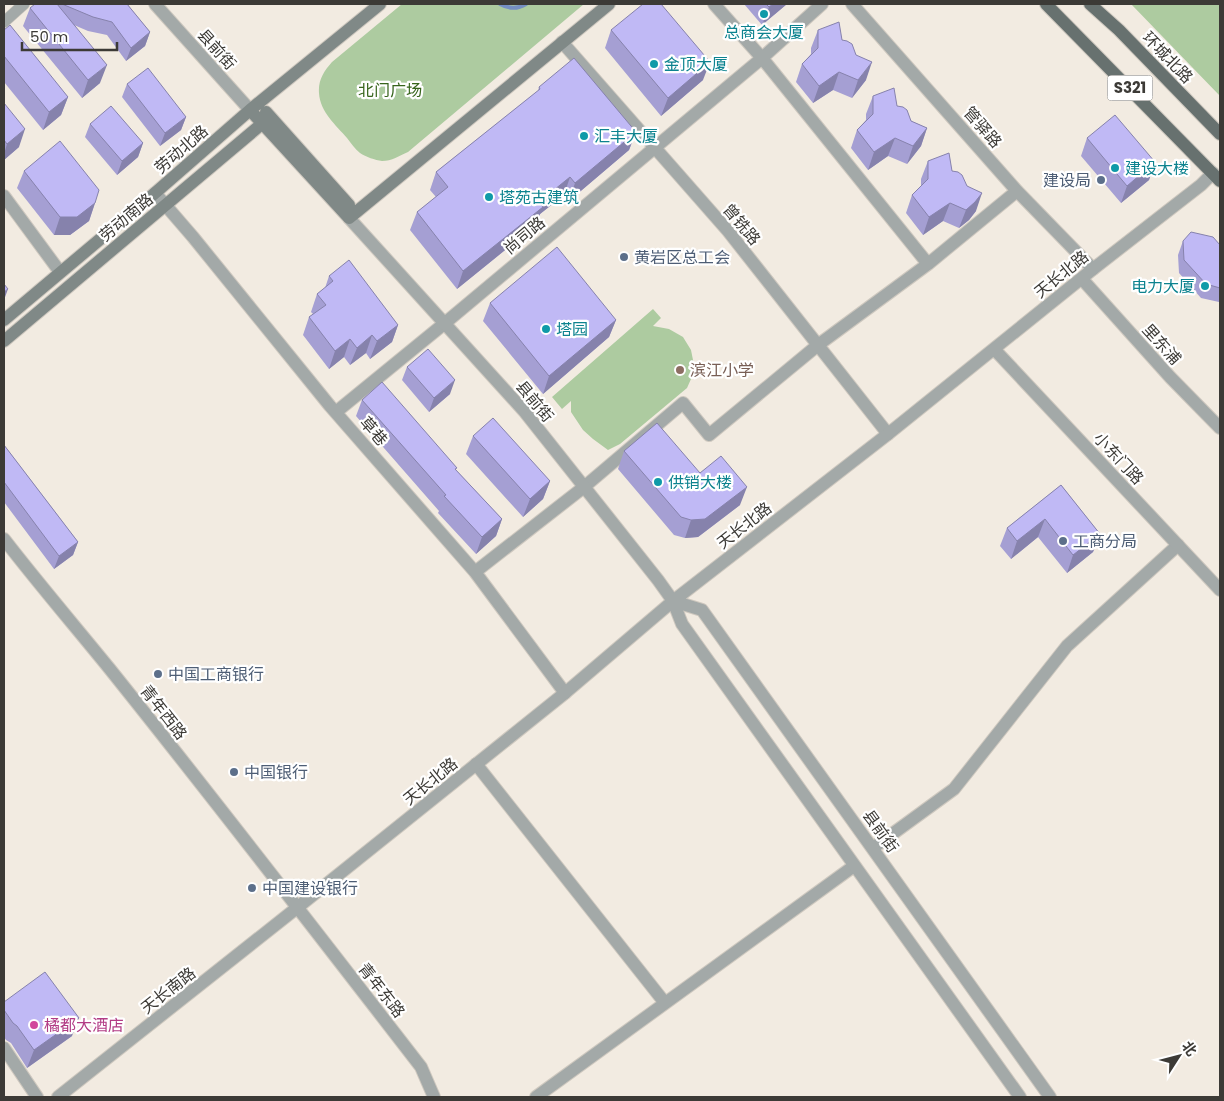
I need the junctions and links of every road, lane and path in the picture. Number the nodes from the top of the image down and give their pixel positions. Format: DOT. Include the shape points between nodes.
graph roads {
  1 [pos="24,4"];
  2 [pos="155,4"];
  3 [pos="380,4"];
  4 [pos="609,4"];
  5 [pos="714,4"];
  6 [pos="822,4"];
  7 [pos="852,4"];
  8 [pos="1046,4"];
  9 [pos="1090,4"];
  10 [pos="4,22"];
  11 [pos="562,42"];
  12 [pos="762,58"];
  13 [pos="254,107"];
  14 [pos="267,121"];
  15 [pos="1220,134"];
  16 [pos="655,148"];
  17 [pos="1217,177"];
  18 [pos="1018,191"];
  19 [pos="155,194"];
  20 [pos="4,196"];
  21 [pos="166,205"];
  22 [pos="353,215"];
  23 [pos="928,264"];
  24 [pos="1093,269"];
  25 [pos="60,272"];
  26 [pos="1082,278"];
  27 [pos="4,320"];
  28 [pos="445,323"];
  29 [pos="4,342"];
  30 [pos="818,345"];
  31 [pos="994,349"];
  32 [pos="336,412"];
  33 [pos="1220,428"];
  34 [pos="888,434"];
  35 [pos="584,487"];
  36 [pos="4,539"];
  37 [pos="1178,545"];
  38 [pos="476,572"];
  39 [pos="1220,590"];
  40 [pos="672,601"];
  41 [pos="565,693"];
  42 [pos="476,764"];
  43 [pos="873,848"];
  44 [pos="854,866"];
  45 [pos="298,907"];
  46 [pos="665,1003"];
  47 [pos="4,1048"];
  48 [pos="37,1097"];
  49 [pos="58,1097"];
  50 [pos="434,1097"];
  51 [pos="536,1097"];
  52 [pos="1020,1097"];
  53 [pos="1050,1097"];
  1 -- 10 [label="street"];
  2 -- 13 [label="street, 县前街" via="236,94"];
  3 -- 13 [label="main road, 劳动北路"];
  4 -- 11 [label="main road"];
  5 -- 12 [label="street"];
  6 -- 12 [label="street, 尚司路"];
  7 -- 18 [label="street, 管驿路"];
  8 -- 17 [label="main road, S321"];
  9 -- 15 [label="main road, 环城北路 / S321"];
  11 -- 16 [label="street, 曾铣路"];
  11 -- 22 [label="main road"];
  12 -- 16 [label="street, 尚司路"];
  12 -- 23 [label="street"];
  13 -- 14 [label="main road, 县前街"];
  13 -- 19 [label="main road, 劳动北路"];
  14 -- 21 [label="main road, 劳动南路"];
  14 -- 22 [label="main road, 县前街"];
  16 -- 28 [label="street, 尚司路"];
  16 -- 30 [label="street, 曾铣路" via="728,231"];
  17 -- 24 [label="street, 天长北路" via="1201,185"];
  18 -- 23 [label="street"];
  18 -- 24 [label="street, 管驿路"];
  19 -- 21 [label="street, 草巷"];
  19 -- 25 [label="main road, 劳动北路"];
  20 -- 25 [label="street"];
  21 -- 29 [label="main road, 劳动南路"];
  21 -- 32 [label="street, 草巷"];
  22 -- 28 [label="street, 县前街" via="362,232"];
  23 -- 30 [label="street"];
  24 -- 26 [label="street, 天长北路"];
  25 -- 27 [label="main road, 劳动北路"];
  26 -- 31 [label="street, 天长北路"];
  26 -- 33 [label="street, 里东浦"];
  28 -- 32 [label="street, 尚司路"];
  28 -- 35 [label="street, 县前街" via="524,411"];
  30 -- 34 [label="street, 曾铣路"];
  30 -- 35 [label="street" via="709,435 683,403"];
  31 -- 34 [label="street, 天长北路"];
  31 -- 37 [label="street, 小东门路"];
  32 -- 38 [label="street, 草巷"];
  34 -- 40 [label="street, 天长北路"];
  35 -- 38 [label="street"];
  35 -- 40 [label="street, 县前街"];
  36 -- 45 [label="street, 青年西路"];
  37 -- 39 [label="street, 小东门路"];
  37 -- 43 [label="street" via="1067,646 954,789"];
  38 -- 41 [label="street, 草巷"];
  40 -- 41 [label="street, 天长北路"];
  40 -- 43 [label="street, 县前街" via="702,610"];
  40 -- 44 [label="street, 县前街" via="682,624"];
  41 -- 42 [label="street, 天长北路"];
  42 -- 45 [label="street, 天长北路"];
  42 -- 46 [label="street"];
  43 -- 53 [label="street, 县前街"];
  44 -- 46 [label="street"];
  44 -- 52 [label="street, 县前街"];
  45 -- 49 [label="street, 天长南路"];
  45 -- 50 [label="street, 青年东路" via="422,1067"];
  46 -- 51 [label="street"];
  47 -- 48 [label="street"];
}
